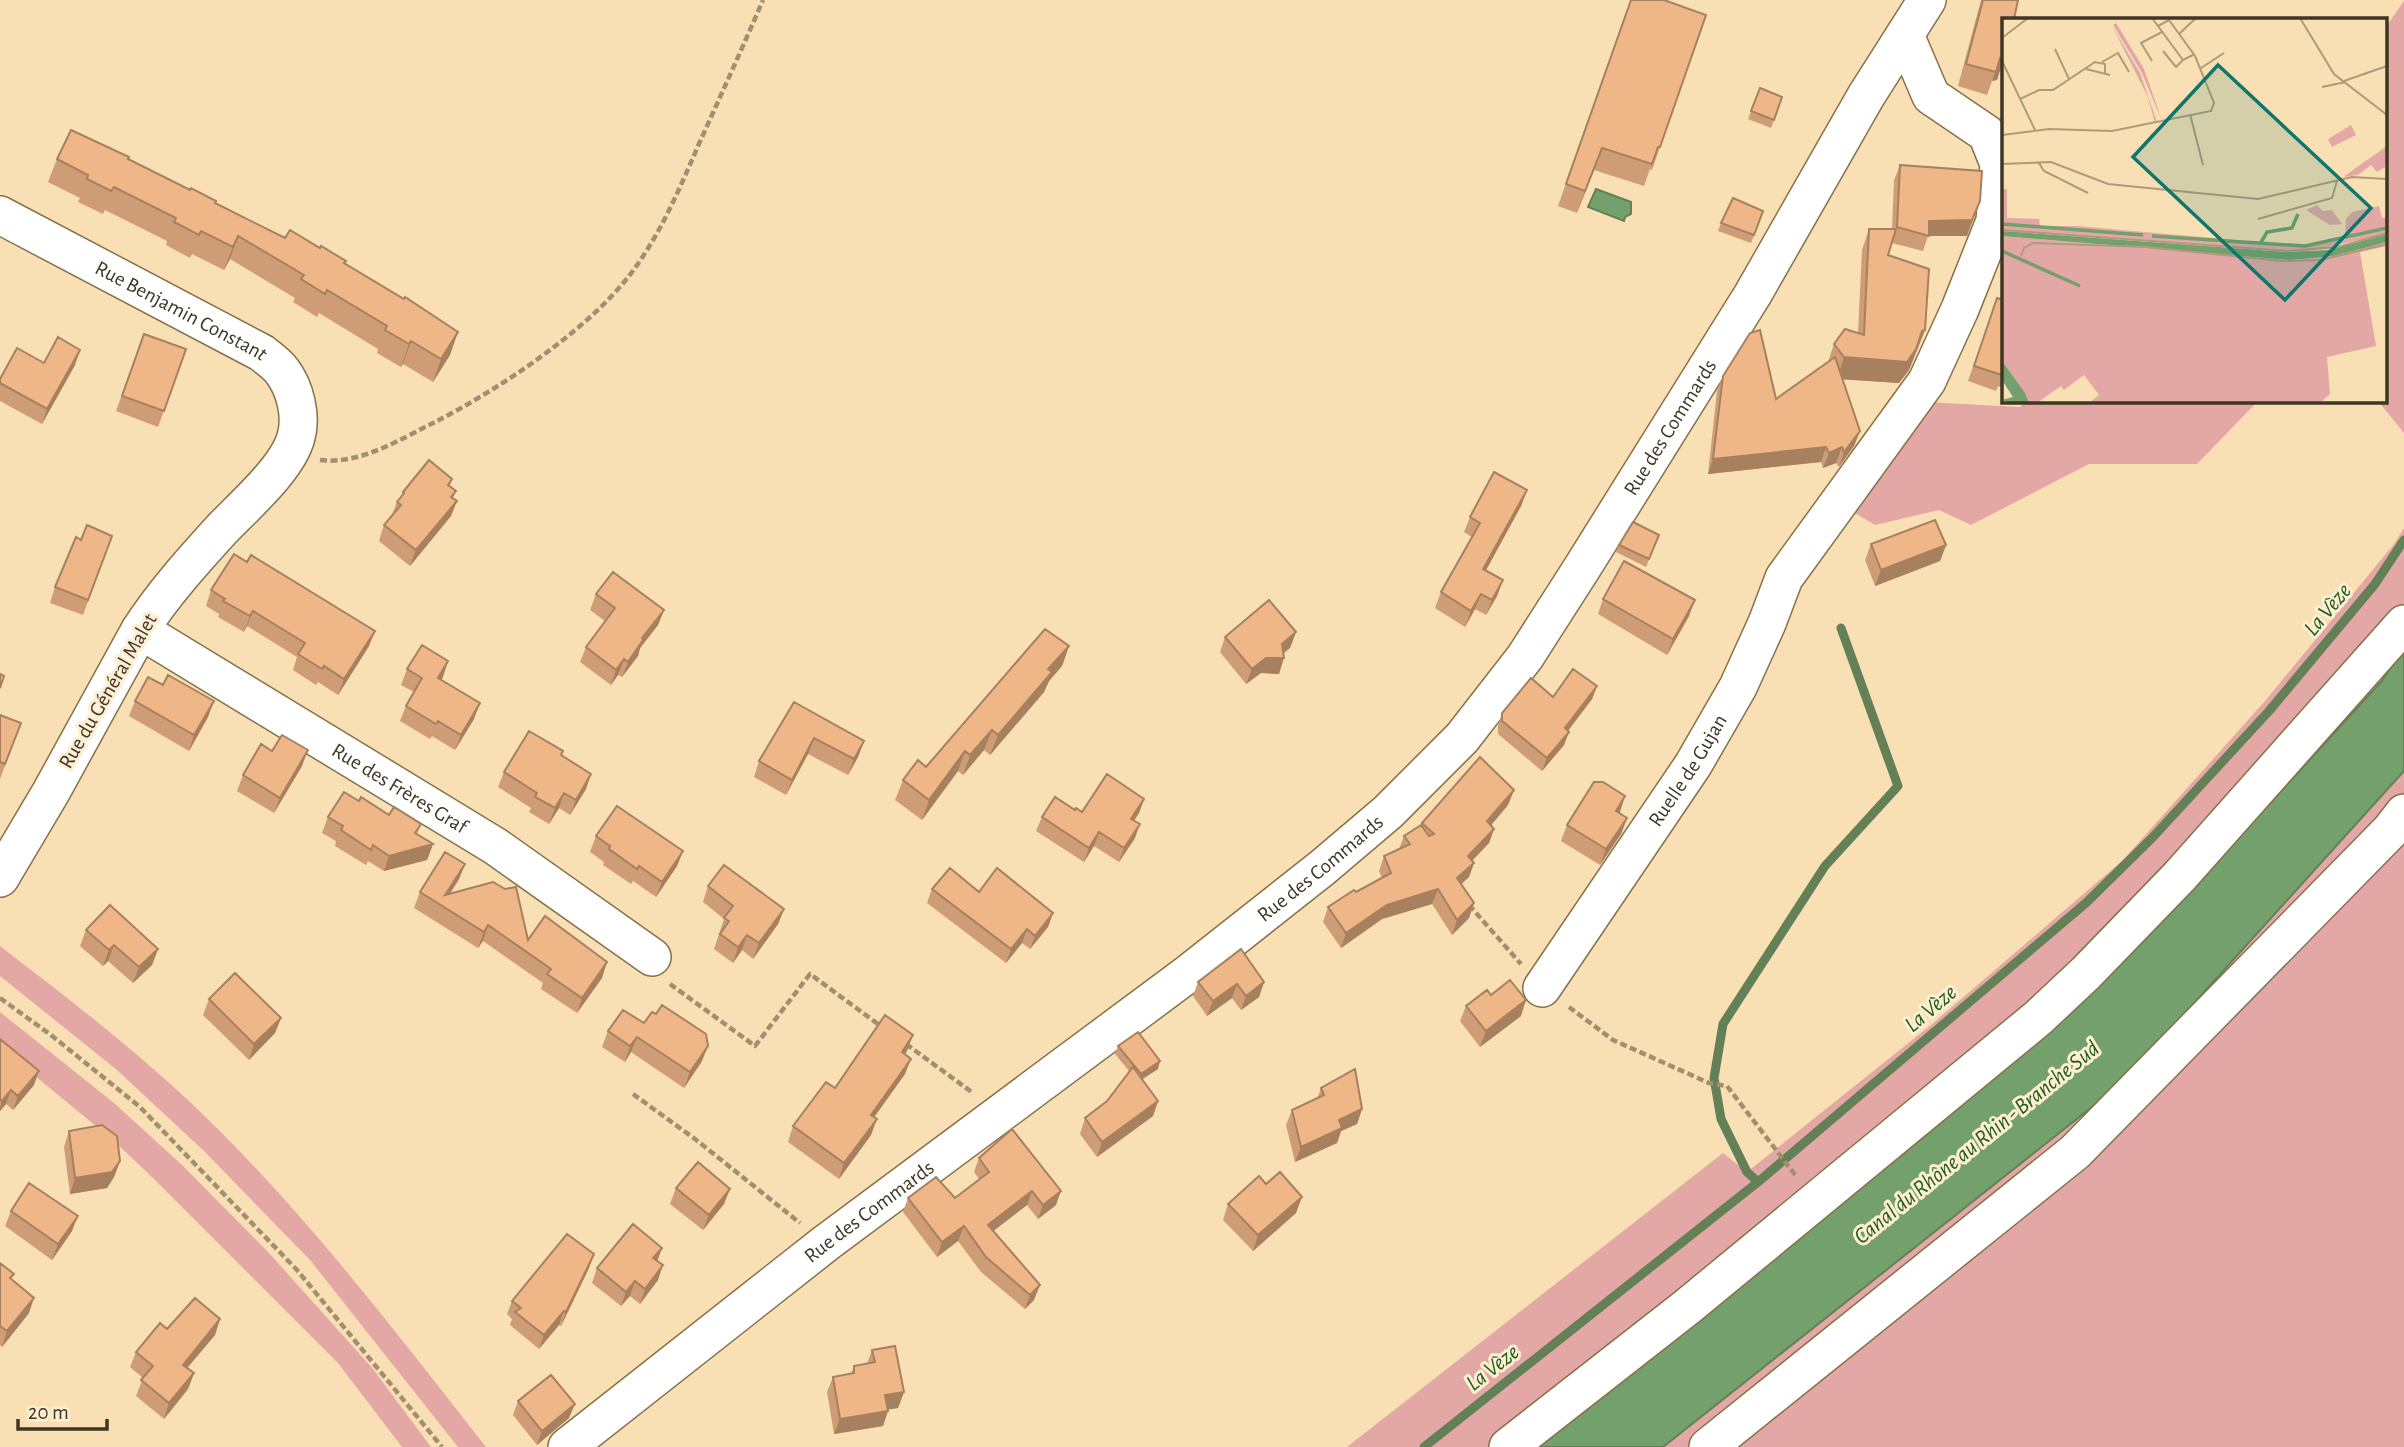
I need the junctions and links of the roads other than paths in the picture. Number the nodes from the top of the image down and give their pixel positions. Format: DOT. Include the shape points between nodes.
graph roads {
  1 [pos="1927,0"];
  2 [pos="1905,35"];
  3 [pos="1866,96"];
  4 [pos="1931,96"];
  5 [pos="0,215"];
  6 [pos="289,453"];
  7 [pos="2404,624"];
  8 [pos="140,630"];
  9 [pos="2404,813"];
  10 [pos="0,878"];
  11 [pos="652,957"];
  12 [pos="1542,988"];
  13 [pos="566,1447"];
  14 [pos="1508,1447"];
  15 [pos="1708,1447"];
  1 -- 2 [label="street, Rue des Commards"];
  2 -- 3 [label="street, Rue des Commards"];
  2 -- 4 [label="street"];
  3 -- 4 [label="street"];
  3 -- 13 [label="street, Rue des Commards" via="1753,294 1582,568 1525,657 1462,738 1388,812 1189,974 826,1243"];
  4 -- 12 [label="street, Ruelle de Gujan" via="1987,134 1999,164 1995,221 1960,309 1927,381 1784,578 1738,687 1693,765"];
  5 -- 6 [label="street, Rue Benjamin Constant" via="262,353 282,370 294,395 299,418"];
  6 -- 8 [label="street, Rue du Général Malet"];
  7 -- 14 [label="street" via="2179,877 2038,1018 1698,1298"];
  8 -- 10 [label="street, Rue du Général Malet"];
  8 -- 11 [label="street, Rue des Frères Graf" via="495,846"];
  9 -- 15 [label="street" via="2075,1153"];
}
